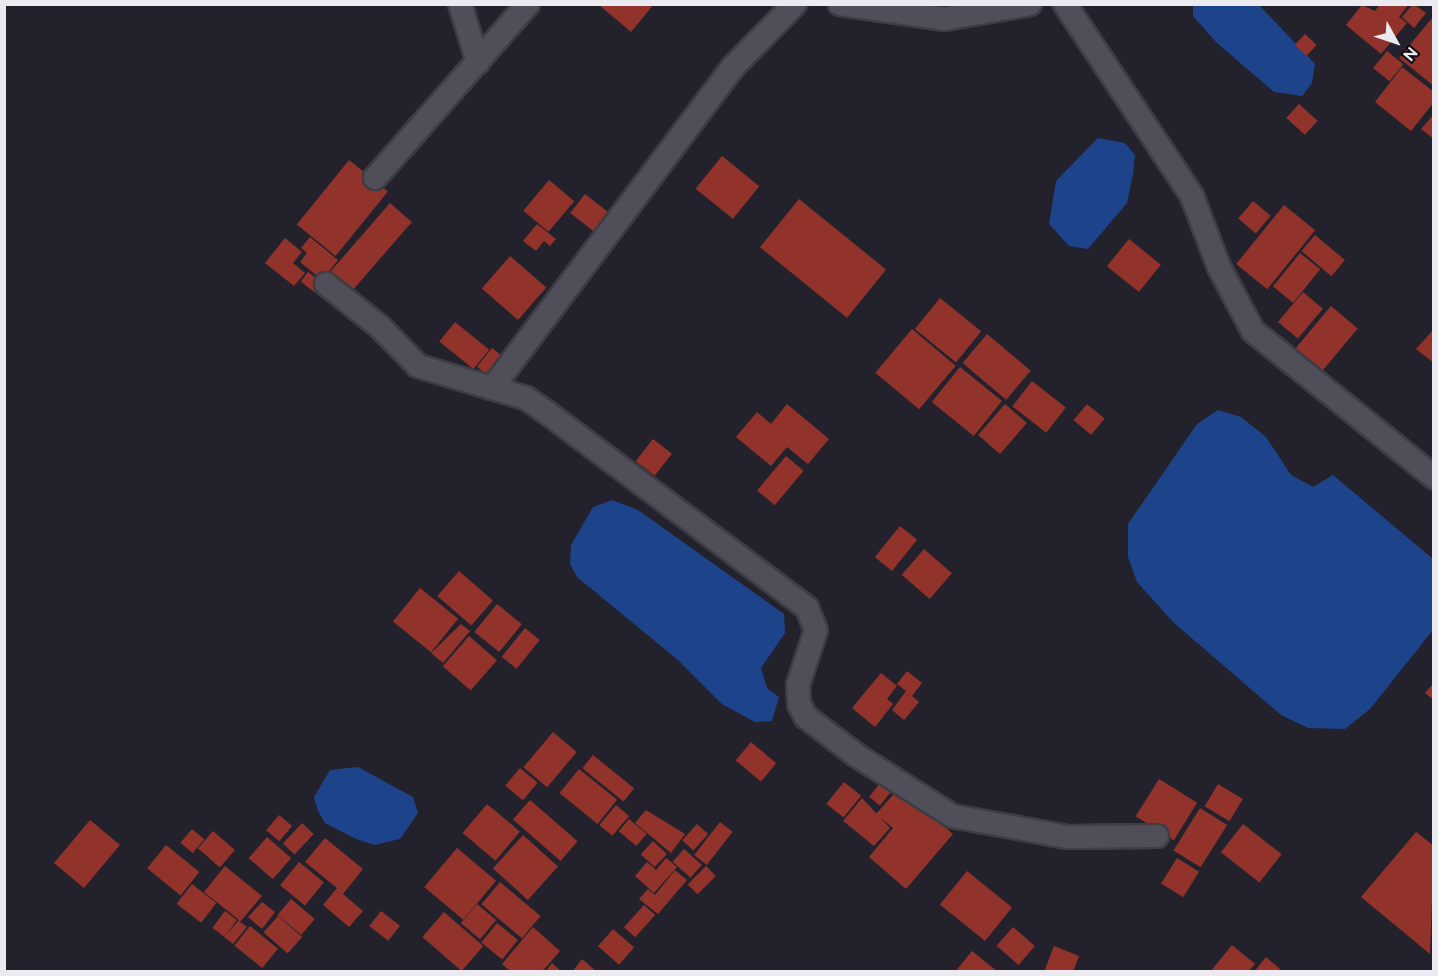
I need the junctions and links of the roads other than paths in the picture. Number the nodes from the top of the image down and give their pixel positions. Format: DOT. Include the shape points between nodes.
graph roads {
  1 [pos="460,4"];
  2 [pos="528,4"];
  3 [pos="795,4"];
  4 [pos="840,4"];
  5 [pos="1030,4"];
  6 [pos="1065,4"];
  7 [pos="478,62"];
  8 [pos="375,178"];
  9 [pos="326,284"];
  10 [pos="492,388"];
  11 [pos="1434,477"];
  12 [pos="1157,836"];
  1 -- 7 [label="street"];
  2 -- 7 [label="street"];
  3 -- 10 [label="street" via="733,67"];
  4 -- 5 [label="street" via="944,19"];
  6 -- 11 [label="street" via="1192,196 1219,267 1252,331"];
  7 -- 8 [label="street"];
  9 -- 10 [label="street" via="380,327 418,366"];
  10 -- 12 [label="street" via="526,398 549,414 807,608 816,630 798,685 800,704 806,717 856,754 952,816 1068,837"];
}
